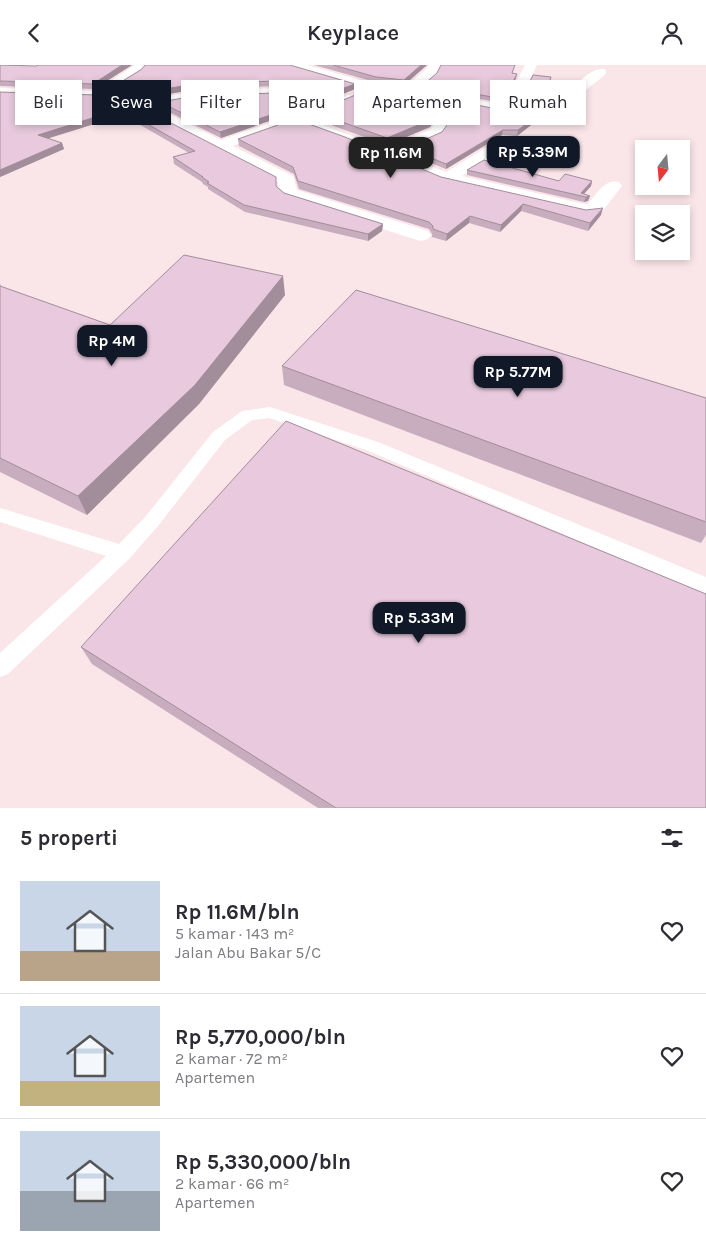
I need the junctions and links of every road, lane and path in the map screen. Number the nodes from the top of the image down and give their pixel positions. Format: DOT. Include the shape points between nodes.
graph roads {
  1 [pos="14,65"];
  2 [pos="46,65"];
  3 [pos="142,65"];
  4 [pos="293,65"];
  5 [pos="334,65"];
  6 [pos="435,65"];
  7 [pos="530,66"];
  8 [pos="319,71"];
  9 [pos="600,72"];
  10 [pos="122,80"];
  11 [pos="422,80"];
  12 [pos="523,80"];
  13 [pos="354,82"];
  14 [pos="586,82"];
  15 [pos="269,88"];
  16 [pos="0,92"];
  17 [pos="92,95"];
  18 [pos="171,100"];
  19 [pos="171,121"];
  20 [pos="278,125"];
  21 [pos="312,125"];
  22 [pos="441,125"];
  23 [pos="508,140"];
  24 [pos="220,146"];
  25 [pos="385,154"];
  26 [pos="447,178"];
  27 [pos="613,186"];
  28 [pos="421,235"];
  29 [pos="0,515"];
  30 [pos="122,553"];
  31 [pos="706,586"];
  32 [pos="0,667"];
  1 -- 2 [label="street"];
  3 -- 10 [label="street"];
  4 -- 8 [label="street"];
  5 -- 8 [label="street"];
  6 -- 11 [label="street"];
  7 -- 12 [label="street"];
  8 -- 13 [label="street"];
  9 -- 14 [label="street"];
  15 -- 18 [label="street"];
  16 -- 17 [label="street"];
  19 -- 24 [label="street"];
  20 -- 24 [label="street"];
  21 -- 25 [label="street"];
  22 -- 25 [label="street" via="436,132"];
  23 -- 26 [label="street"];
  24 -- 28 [label="street" via="280,175 287,180 287,191 291,194"];
  25 -- 26 [label="street"];
  26 -- 27 [label="street" via="584,210 594,209"];
  29 -- 30 [label="lane"];
  30 -- 31 [label="lane" via="152,521 219,436 248,415 270,412 372,446"];
  30 -- 32 [label="lane"];
}
